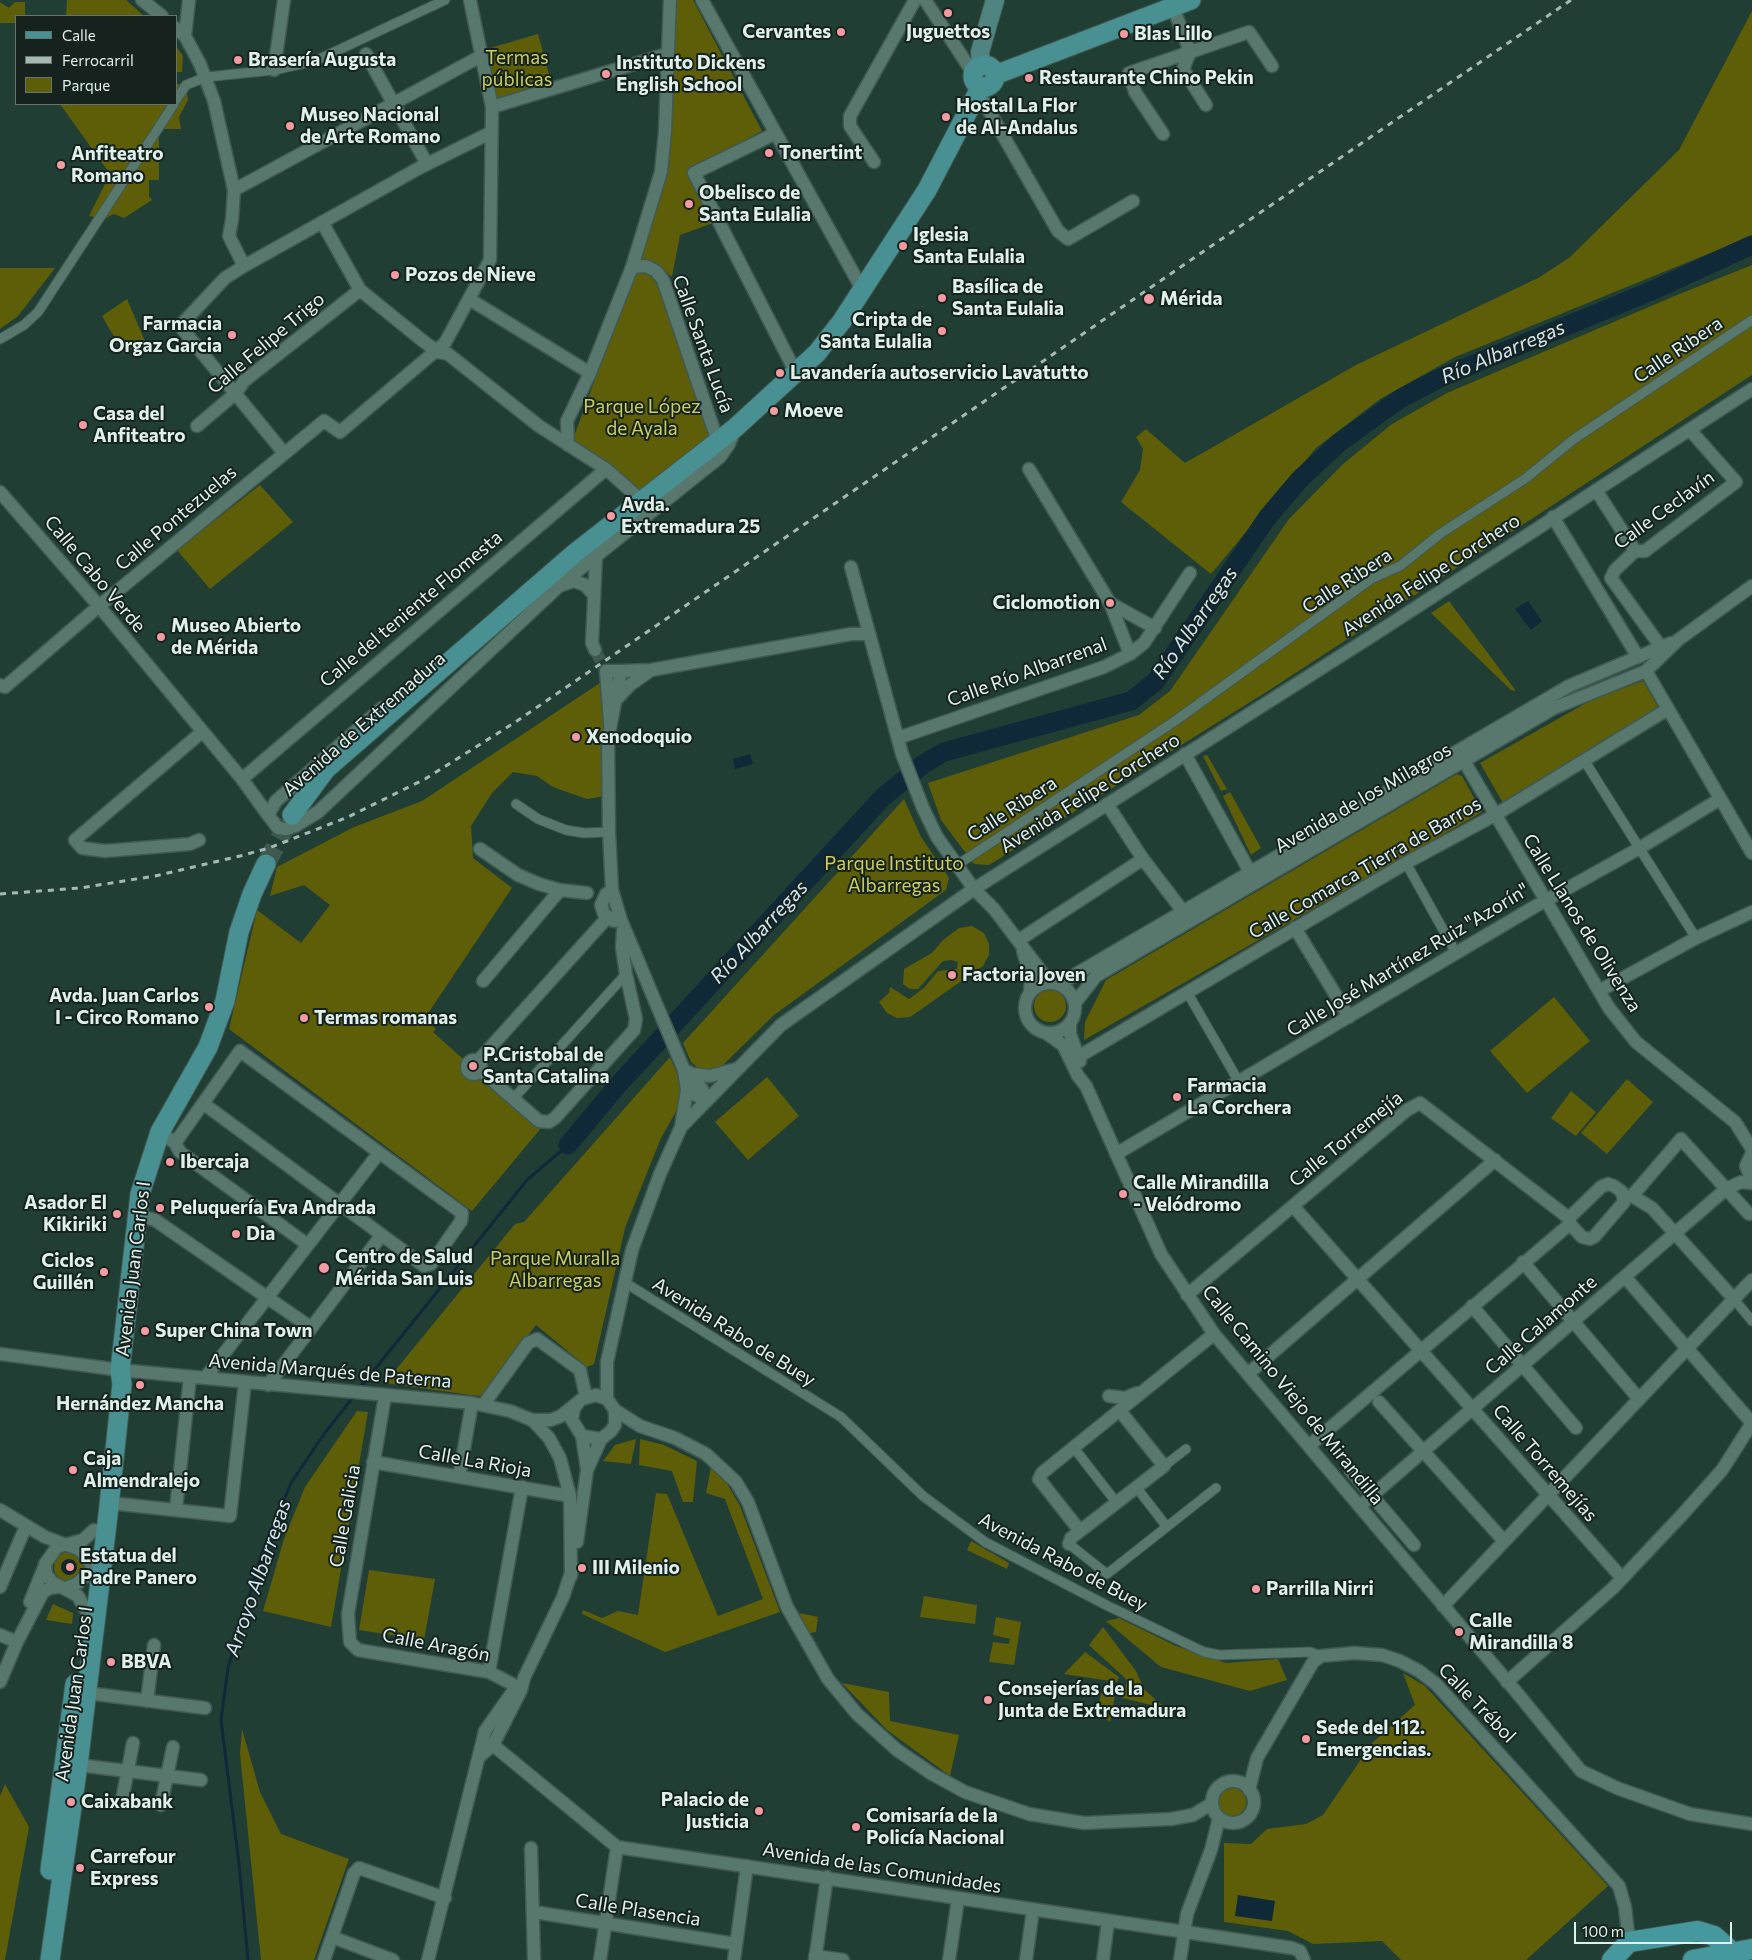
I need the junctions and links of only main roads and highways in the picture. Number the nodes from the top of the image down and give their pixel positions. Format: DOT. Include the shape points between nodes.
graph roads {
  1 [pos="995,0"];
  2 [pos="1182,3"];
  3 [pos="981,78"];
  4 [pos="292,815"];
  5 [pos="266,864"];
  6 [pos="116,1370"];
  7 [pos="96,1565"];
  8 [pos="1752,1949"];
  9 [pos="1628,1951"];
  10 [pos="1733,1956"];
  11 [pos="38,1960"];
  12 [pos="50,1960"];
  13 [pos="1612,1960"];
  14 [pos="1693,1960"];
  1 -- 3 [label="main road" via="980,52"];
  2 -- 3 [label="main road"];
  3 -- 4 [label="main road, Avenida de Extremadura" via="927,190 842,321 817,353 718,442 575,553 326,769"];
  5 -- 6 [label="main road, Avenida Juan Carlos I" via="239,932 225,1001 208,1047 160,1132 144,1176"];
  6 -- 7 [label="main road, Avenida Juan Carlos I" via="111,1383 94,1530"];
  6 -- 7 [label="main road, Avenida Juan Carlos I" via="122,1384 110,1503"];
  7 -- 11 [label="main road, Avenida Juan Carlos I" via="85,1609"];
  7 -- 12 [label="main road, Avenida Juan Carlos I" via="87,1693"];
  8 -- 10 [label="highway"];
  9 -- 10 [label="highway" via="1698,1931 1714,1936"];
  9 -- 13 [label="highway"];
  10 -- 14 [label="highway"];
}
